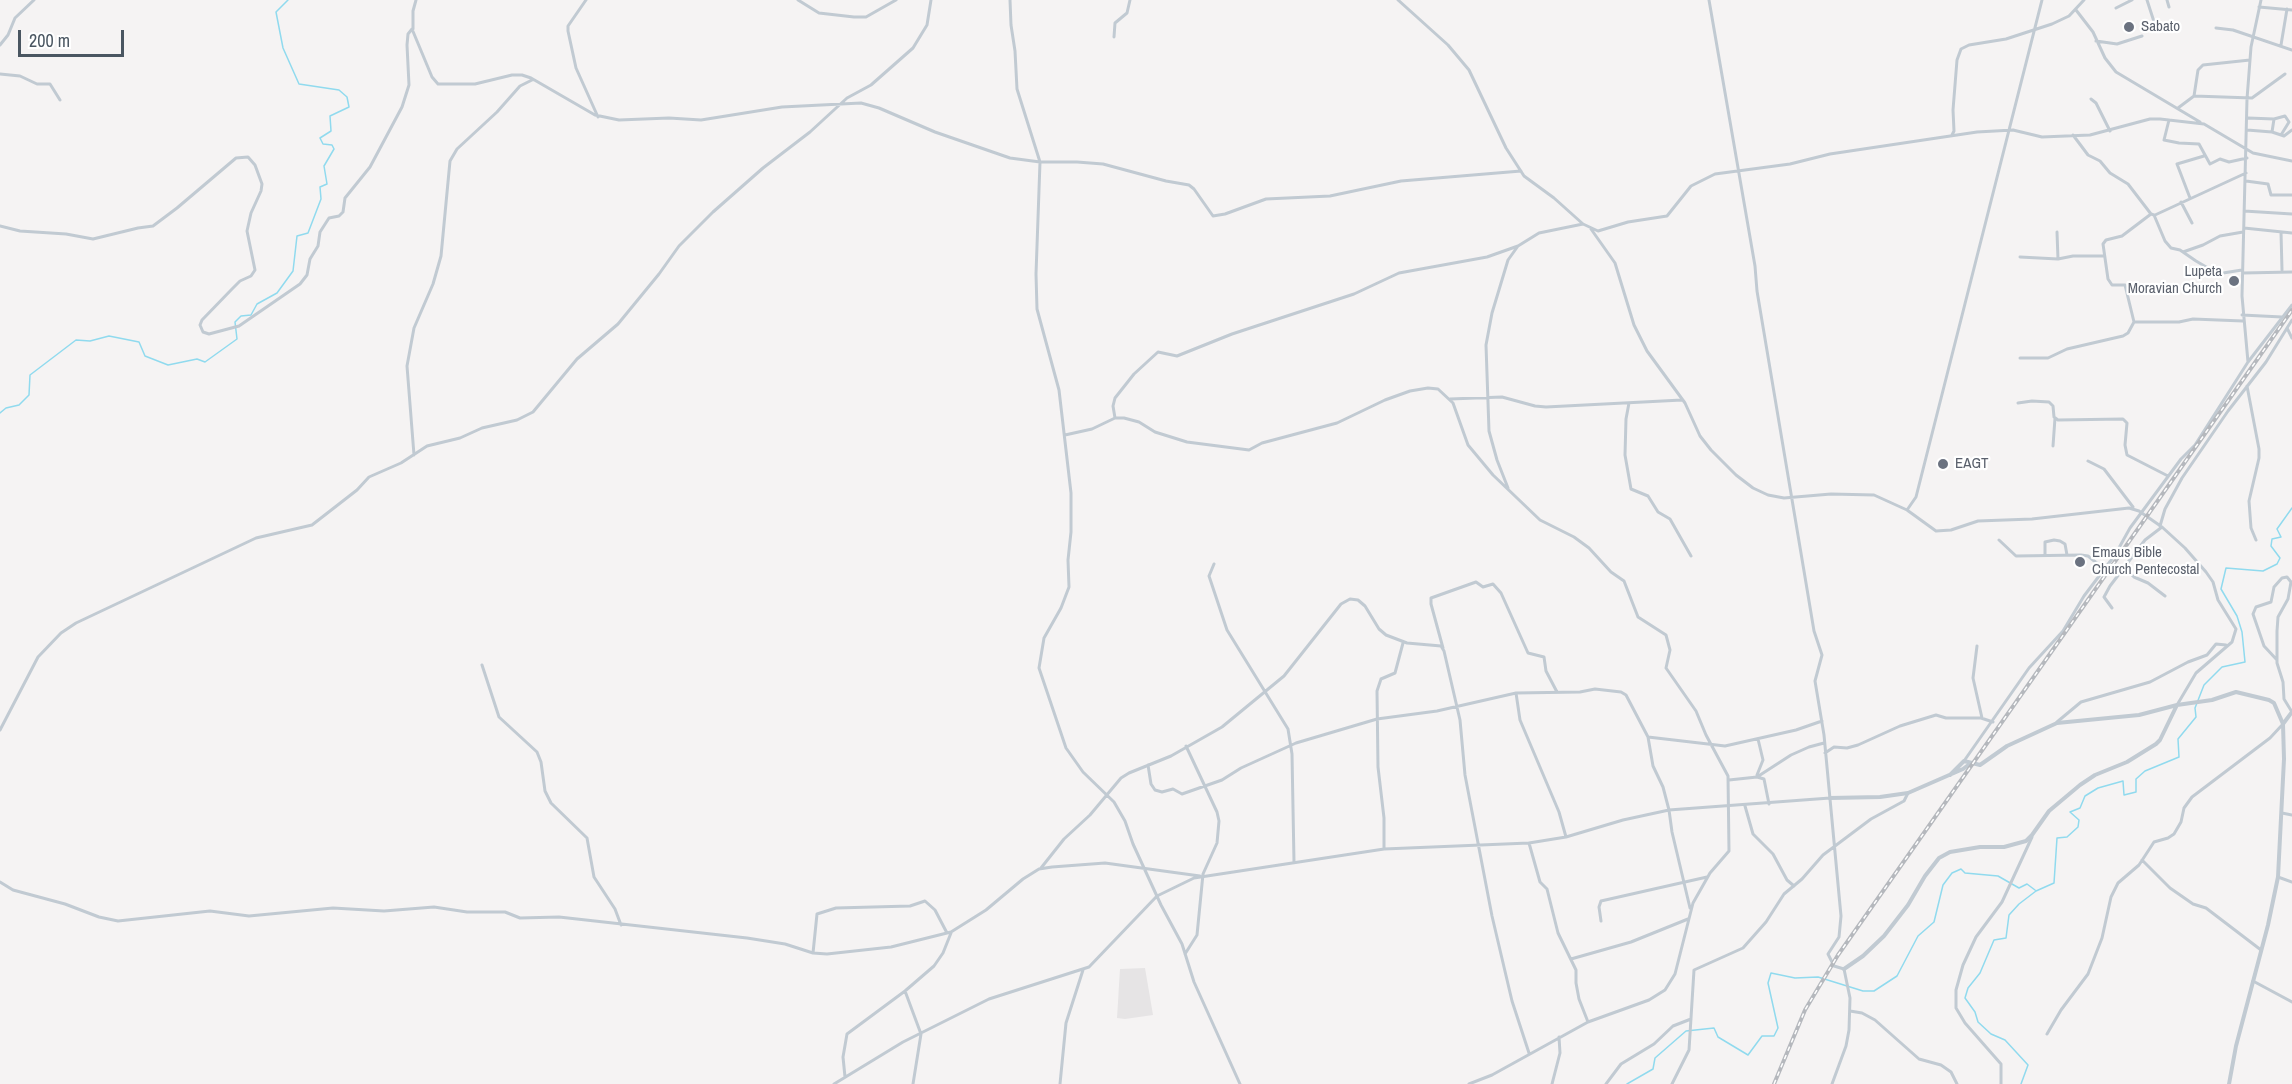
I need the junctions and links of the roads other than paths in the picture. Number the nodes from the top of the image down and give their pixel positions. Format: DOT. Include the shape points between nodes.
graph roads {
  1 [pos="34,0"];
  2 [pos="416,0"];
  3 [pos="586,0"];
  4 [pos="798,0"];
  5 [pos="896,0"];
  6 [pos="932,0"];
  7 [pos="1010,0"];
  8 [pos="1130,0"];
  9 [pos="1398,0"];
  10 [pos="1709,0"];
  11 [pos="2042,0"];
  12 [pos="2084,0"];
  13 [pos="2132,0"];
  14 [pos="2147,0"];
  15 [pos="2167,0"];
  16 [pos="2261,0"];
  17 [pos="2169,7"];
  18 [pos="2259,7"];
  19 [pos="2116,8"];
  20 [pos="2287,9"];
  21 [pos="2076,10"];
  22 [pos="2292,10"];
  23 [pos="2216,28"];
  24 [pos="413,29"];
  25 [pos="2034,30"];
  26 [pos="2157,31"];
  27 [pos="2142,36"];
  28 [pos="1114,37"];
  29 [pos="2253,37"];
  30 [pos="2096,41"];
  31 [pos="0,45"];
  32 [pos="2281,46"];
  33 [pos="2291,48"];
  34 [pos="2250,60"];
  35 [pos="0,74"];
  36 [pos="2285,74"];
  37 [pos="534,80"];
  38 [pos="2194,96"];
  39 [pos="2091,99"];
  40 [pos="2247,99"];
  41 [pos="60,100"];
  42 [pos="843,103"];
  43 [pos="2178,108"];
  44 [pos="598,117"];
  45 [pos="2247,118"];
  46 [pos="2274,119"];
  47 [pos="2169,120"];
  48 [pos="2204,124"];
  49 [pos="2010,130"];
  50 [pos="2247,130"];
  51 [pos="2292,130"];
  52 [pos="2110,131"];
  53 [pos="2272,132"];
  54 [pos="1951,135"];
  55 [pos="2073,135"];
  56 [pos="2280,135"];
  57 [pos="2247,150"];
  58 [pos="2204,156"];
  59 [pos="2247,158"];
  60 [pos="2292,161"];
  61 [pos="1040,162"];
  62 [pos="1521,171"];
  63 [pos="1738,171"];
  64 [pos="2246,173"];
  65 [pos="2246,181"];
  66 [pos="2292,195"];
  67 [pos="2190,198"];
  68 [pos="2181,202"];
  69 [pos="2244,211"];
  70 [pos="2292,214"];
  71 [pos="2153,215"];
  72 [pos="2192,223"];
  73 [pos="1583,224"];
  74 [pos="0,226"];
  75 [pos="1590,228"];
  76 [pos="2244,230"];
  77 [pos="2057,232"];
  78 [pos="2281,232"];
  79 [pos="2292,233"];
  80 [pos="1518,246"];
  81 [pos="2183,252"];
  82 [pos="2104,256"];
  83 [pos="2020,257"];
  84 [pos="2058,259"];
  85 [pos="2282,270"];
  86 [pos="2243,271"];
  87 [pos="2292,272"];
  88 [pos="2292,305"];
  89 [pos="2242,315"];
  90 [pos="2283,317"];
  91 [pos="2292,320"];
  92 [pos="2243,321"];
  93 [pos="2134,322"];
  94 [pos="2286,328"];
  95 [pos="2292,338"];
  96 [pos="2020,358"];
  97 [pos="2248,362"];
  98 [pos="2247,386"];
  99 [pos="1489,398"];
  100 [pos="1450,399"];
  101 [pos="1682,400"];
  102 [pos="1629,403"];
  103 [pos="2018,404"];
  104 [pos="1115,418"];
  105 [pos="2055,418"];
  106 [pos="1065,435"];
  107 [pos="2053,446"];
  108 [pos="414,455"];
  109 [pos="2088,461"];
  110 [pos="2168,476"];
  111 [pos="1509,490"];
  112 [pos="1792,497"];
  113 [pos="2134,508"];
  114 [pos="1907,510"];
  115 [pos="2142,513"];
  116 [pos="2161,526"];
  117 [pos="1999,540"];
  118 [pos="2256,540"];
  119 [pos="2045,555"];
  120 [pos="2067,555"];
  121 [pos="1690,556"];
  122 [pos="1214,564"];
  123 [pos="2106,566"];
  124 [pos="2124,568"];
  125 [pos="2165,596"];
  126 [pos="2112,608"];
  127 [pos="1403,643"];
  128 [pos="2228,645"];
  129 [pos="1977,646"];
  130 [pos="1443,648"];
  131 [pos="2277,660"];
  132 [pos="482,665"];
  133 [pos="1557,692"];
  134 [pos="1264,693"];
  135 [pos="1516,693"];
  136 [pos="2180,705"];
  137 [pos="1456,706"];
  138 [pos="2292,712"];
  139 [pos="1982,718"];
  140 [pos="1377,719"];
  141 [pos="1822,721"];
  142 [pos="1993,722"];
  143 [pos="2056,723"];
  144 [pos="2283,724"];
  145 [pos="0,730"];
  146 [pos="1648,737"];
  147 [pos="1758,739"];
  148 [pos="1824,743"];
  149 [pos="1712,745"];
  150 [pos="1186,746"];
  151 [pos="1291,746"];
  152 [pos="1825,753"];
  153 [pos="1964,761"];
  154 [pos="1971,763"];
  155 [pos="1148,765"];
  156 [pos="1950,775"];
  157 [pos="1757,777"];
  158 [pos="1728,780"];
  159 [pos="1204,787"];
  160 [pos="1908,793"];
  161 [pos="1107,795"];
  162 [pos="1830,798"];
  163 [pos="1769,804"];
  164 [pos="1745,806"];
  165 [pos="1728,807"];
  166 [pos="1669,810"];
  167 [pos="2282,813"];
  168 [pos="2292,815"];
  169 [pos="2032,835"];
  170 [pos="1566,837"];
  171 [pos="1529,843"];
  172 [pos="1478,844"];
  173 [pos="1834,845"];
  174 [pos="1384,849"];
  175 [pos="2142,860"];
  176 [pos="1294,862"];
  177 [pos="1144,868"];
  178 [pos="1039,869"];
  179 [pos="1201,876"];
  180 [pos="1707,877"];
  181 [pos="2278,877"];
  182 [pos="0,882"];
  183 [pos="1684,882"];
  184 [pos="2292,882"];
  185 [pos="1794,886"];
  186 [pos="1157,896"];
  187 [pos="1691,910"];
  188 [pos="1688,919"];
  189 [pos="1601,921"];
  190 [pos="621,925"];
  191 [pos="949,932"];
  192 [pos="2261,950"];
  193 [pos="813,953"];
  194 [pos="1185,954"];
  195 [pos="1571,959"];
  196 [pos="1844,969"];
  197 [pos="1083,970"];
  198 [pos="2253,981"];
  199 [pos="905,991"];
  200 [pos="2292,1002"];
  201 [pos="1850,1011"];
  202 [pos="1692,1019"];
  203 [pos="1588,1022"];
  204 [pos="921,1034"];
  205 [pos="2047,1034"];
  206 [pos="1559,1037"];
  207 [pos="1529,1053"];
  208 [pos="844,1077"];
  209 [pos="1482,1082"];
  210 [pos="834,1084"];
  211 [pos="913,1084"];
  212 [pos="1060,1084"];
  213 [pos="1240,1084"];
  214 [pos="1469,1084"];
  215 [pos="1552,1084"];
  216 [pos="1606,1084"];
  217 [pos="1672,1084"];
  218 [pos="1832,1084"];
  219 [pos="1957,1084"];
  220 [pos="2001,1084"];
  221 [pos="2229,1084"];
  1 -- 31 [label="street" via="15,18"];
  2 -- 24 [label="street"];
  3 -- 44 [label="street" via="567,31 576,68"];
  4 -- 5 [label="street" via="819,13 866,17"];
  6 -- 42 [label="street" via="927,25 913,48 871,85"];
  7 -- 61 [label="street" via="1017,89"];
  8 -- 28 [label="street" via="1127,13 1115,23"];
  9 -- 62 [label="street" via="1448,45 1469,70"];
  10 -- 63 [label="street"];
  11 -- 25 [label="street"];
  12 -- 21 [label="street"];
  13 -- 19 [label="street"];
  14 -- 26 [label="street"];
  15 -- 17 [label="street"];
  16 -- 18 [label="street"];
  18 -- 20 [label="street"];
  18 -- 29 [label="street"];
  20 -- 22 [label="street"];
  20 -- 32 [label="street"];
  21 -- 25 [label="street" via="2066,19"];
  21 -- 30 [label="street"];
  23 -- 29 [label="street"];
  24 -- 37 [label="street" via="416,43 438,84 475,84 512,75"];
  24 -- 74 [label="street" via="407,45 410,85 402,107 370,167 345,198 343,212 329,218 323,226 307,275 239,326 208,334 200,326 231,289 255,270 247,231 262,184 248,157 236,158 153,226 91,239"];
  25 -- 49 [label="street"];
  25 -- 54 [label="street" via="1961,49"];
  27 -- 30 [label="street" via="2118,44"];
  29 -- 32 [label="street"];
  29 -- 34 [label="street"];
  30 -- 43 [label="street" via="2116,72"];
  32 -- 33 [label="street"];
  34 -- 38 [label="street" via="2203,65 2198,70"];
  34 -- 40 [label="street"];
  35 -- 41 [label="street" via="50,84"];
  36 -- 40 [label="street" via="2262,93"];
  37 -- 44 [label="street"];
  37 -- 108 [label="street" via="518,87 450,161 441,256 414,328 407,366"];
  38 -- 40 [label="street"];
  38 -- 43 [label="street"];
  39 -- 52 [label="street"];
  40 -- 45 [label="street"];
  42 -- 44 [label="street" via="782,107 701,120"];
  42 -- 61 [label="street" via="874,106 1010,158"];
  42 -- 108 [label="street" via="685,239 621,320 576,361 533,412 460,438 430,444"];
  43 -- 48 [label="street"];
  45 -- 46 [label="street"];
  45 -- 50 [label="street"];
  46 -- 53 [label="street"];
  46 -- 56 [label="street" via="2284,116 2288,120"];
  47 -- 48 [label="street"];
  47 -- 52 [label="street" via="2150,119"];
  47 -- 58 [label="street" via="2164,140 2198,143"];
  48 -- 57 [label="street"];
  49 -- 54 [label="street"];
  49 -- 55 [label="street" via="2040,137"];
  49 -- 114 [label="street" via="1916,497"];
  50 -- 53 [label="street"];
  50 -- 57 [label="street"];
  51 -- 56 [label="street"];
  52 -- 55 [label="street"];
  53 -- 56 [label="street"];
  54 -- 63 [label="street"];
  55 -- 71 [label="street" via="2088,155 2128,184"];
  57 -- 59 [label="street"];
  57 -- 60 [label="street"];
  58 -- 59 [label="street" via="2210,164 2220,159 2229,162"];
  58 -- 67 [label="street" via="2177,164"];
  59 -- 64 [label="street"];
  61 -- 62 [label="street" via="1103,164 1186,184 1214,216 1266,199 1330,196 1401,181"];
  61 -- 106 [label="street" via="1036,299 1059,390"];
  62 -- 73 [label="street"];
  63 -- 75 [label="street" via="1715,174 1695,183 1666,216 1604,230"];
  63 -- 112 [label="street"];
  64 -- 65 [label="street"];
  64 -- 67 [label="street"];
  65 -- 66 [label="street" via="2268,184 2270,194"];
  65 -- 69 [label="street"];
  67 -- 68 [label="street"];
  68 -- 71 [label="street"];
  68 -- 72 [label="street"];
  69 -- 70 [label="street"];
  69 -- 76 [label="street"];
  71 -- 81 [label="street" via="2167,244"];
  71 -- 82 [label="street" via="2122,236 2104,242"];
  73 -- 75 [label="street"];
  73 -- 80 [label="street" via="1539,233"];
  75 -- 101 [label="street" via="1615,263 1642,343"];
  76 -- 78 [label="street"];
  76 -- 81 [label="street"];
  76 -- 86 [label="street"];
  77 -- 84 [label="street"];
  78 -- 79 [label="street"];
  78 -- 85 [label="street"];
  80 -- 99 [label="street" via="1505,267 1487,328"];
  80 -- 104 [label="street" via="1488,257 1405,271 1354,294 1177,356 1158,352 1121,390 1114,402"];
  81 -- 86 [label="street" via="2218,272"];
  82 -- 84 [label="street"];
  82 -- 93 [label="street" via="2110,283 2126,287"];
  83 -- 84 [label="street"];
  85 -- 86 [label="street"];
  85 -- 87 [label="street"];
  86 -- 89 [label="street"];
  88 -- 90 [label="street"];
  89 -- 90 [label="street"];
  89 -- 92 [label="street"];
  90 -- 97 [label="street"];
  91 -- 94 [label="street"];
  92 -- 93 [label="street"];
  92 -- 97 [label="street"];
  93 -- 96 [label="street" via="2123,336 2067,349 2048,358"];
  94 -- 95 [label="street"];
  94 -- 98 [label="street"];
  97 -- 110 [label="street" via="2195,445"];
  98 -- 116 [label="street" via="2182,478 2165,508"];
  98 -- 118 [label="street" via="2259,449 2248,501"];
  99 -- 100 [label="street"];
  99 -- 102 [label="street" via="1509,398 1541,407"];
  99 -- 111 [label="street" via="1489,431"];
  100 -- 104 [label="street" via="1434,388 1418,389 1337,423 1249,450 1194,444 1155,432 1134,420"];
  100 -- 111 [label="street" via="1468,445"];
  101 -- 102 [label="street"];
  101 -- 112 [label="street" via="1704,441 1747,485 1768,495"];
  102 -- 121 [label="street" via="1625,455 1630,489 1648,496 1658,512 1670,519"];
  103 -- 105 [label="street" via="2049,402"];
  104 -- 106 [label="street" via="1092,429"];
  105 -- 107 [label="street"];
  105 -- 110 [label="street" via="2126,420 2127,455"];
  106 -- 161 [label="street" via="1071,493 1070,582 1042,644 1039,668 1066,747 1083,772"];
  108 -- 145 [label="street" via="369,477 312,525 256,538 71,626 38,657"];
  109 -- 113 [label="street" via="2104,469"];
  110 -- 115 [label="street"];
  111 -- 149 [label="street" via="1540,520 1586,545 1624,581 1638,617 1666,635 1670,650 1666,666 1696,711"];
  112 -- 114 [label="street" via="1869,495"];
  112 -- 141 [label="street" via="1813,625 1822,655 1815,681"];
  113 -- 114 [label="street" via="1978,521 1941,531 1928,527"];
  113 -- 115 [label="street"];
  115 -- 116 [label="street"];
  115 -- 123 [label="street"];
  116 -- 124 [label="street"];
  116 -- 128 [label="street" via="2211,579 2218,600 2235,627"];
  117 -- 119 [label="street" via="2016,556"];
  119 -- 120 [label="street"];
  119 -- 120 [label="street" via="2044,542 2054,540 2062,542"];
  120 -- 123 [label="street" via="2088,556"];
  122 -- 134 [label="street" via="1209,576 1227,630"];
  123 -- 142 [label="street"];
  124 -- 125 [label="street"];
  124 -- 126 [label="street" via="2104,596"];
  127 -- 130 [label="street"];
  127 -- 134 [label="street" via="1383,633 1362,602 1347,600 1284,676"];
  127 -- 140 [label="street" via="1395,673 1383,677 1378,685"];
  128 -- 136 [label="street" via="2196,673"];
  128 -- 143 [label="street" via="2216,644 2207,655 2150,682 2081,702"];
  129 -- 139 [label="street" via="1973,678"];
  130 -- 133 [label="street" via="1431,598 1476,582 1483,587 1493,584 1501,593 1527,653 1544,657"];
  130 -- 137 [label="street"];
  131 -- 131 [label="street" via="2260,639 2253,614 2256,607 2271,602 2274,587 2287,577 2291,582 2278,617"];
  131 -- 138 [label="street" via="2284,699"];
  132 -- 190 [label="street" via="499,717 539,756 551,803 587,838 594,877"];
  133 -- 135 [label="street"];
  133 -- 146 [label="street" via="1595,689 1624,693"];
  134 -- 150 [label="street" via="1221,728"];
  134 -- 151 [label="street" via="1286,725"];
  135 -- 137 [label="street"];
  135 -- 170 [label="street" via="1520,720"];
  136 -- 143 [label="street" via="2139,715"];
  136 -- 144 [label="street" via="2243,693 2272,701"];
  136 -- 169 [label="street" via="2156,744 2080,784 2049,811"];
  137 -- 140 [label="street"];
  137 -- 172 [label="street"];
  138 -- 144 [label="street"];
  139 -- 142 [label="street"];
  139 -- 152 [label="street" via="1936,715 1858,745 1834,747"];
  140 -- 151 [label="street"];
  140 -- 174 [label="street"];
  141 -- 147 [label="street"];
  141 -- 148 [label="street"];
  142 -- 153 [label="street"];
  143 -- 154 [label="street" via="2007,746 1981,764"];
  144 -- 167 [label="street"];
  144 -- 175 [label="street" via="2271,738 2192,797 2174,834 2154,842"];
  146 -- 149 [label="street"];
  146 -- 166 [label="street" via="1653,766"];
  147 -- 149 [label="street"];
  147 -- 157 [label="street" via="1763,760"];
  148 -- 152 [label="street"];
  148 -- 157 [label="street" via="1791,755"];
  149 -- 158 [label="street"];
  150 -- 155 [label="street"];
  150 -- 159 [label="street"];
  151 -- 159 [label="street"];
  151 -- 176 [label="street"];
  152 -- 162 [label="street"];
  153 -- 154 [label="street"];
  153 -- 156 [label="street"];
  154 -- 156 [label="street"];
  155 -- 159 [label="street" via="1157,791 1173,789 1182,794"];
  155 -- 161 [label="street" via="1121,778"];
  156 -- 160 [label="street"];
  157 -- 158 [label="street"];
  157 -- 163 [label="street" via="1765,780"];
  158 -- 165 [label="street"];
  159 -- 179 [label="street" via="1220,821 1217,843"];
  160 -- 162 [label="street"];
  160 -- 173 [label="street" via="1904,801"];
  161 -- 177 [label="street" via="1125,821"];
  161 -- 178 [label="street"];
  162 -- 163 [label="street"];
  162 -- 173 [label="street"];
  163 -- 164 [label="street"];
  164 -- 165 [label="street"];
  164 -- 185 [label="street" via="1753,834"];
  165 -- 166 [label="street"];
  165 -- 180 [label="street" via="1729,851"];
  166 -- 170 [label="street"];
  166 -- 183 [label="street"];
  167 -- 168 [label="street"];
  167 -- 181 [label="street"];
  169 -- 196 [label="street" via="2001,848 1980,847 1942,855 1884,936"];
  169 -- 220 [label="street" via="1997,910 1976,937 1961,972 1955,1000 1965,1023 2001,1064"];
  170 -- 171 [label="street"];
  171 -- 172 [label="street"];
  171 -- 195 [label="street" via="1558,933"];
  172 -- 174 [label="street"];
  172 -- 207 [label="street" via="1509,989"];
  173 -- 185 [label="street"];
  173 -- 196 [label="street" via="1841,924 1839,937 1828,954 1834,966"];
  174 -- 176 [label="street"];
  175 -- 192 [label="street" via="2170,888 2204,907"];
  175 -- 205 [label="street" via="2115,887 2088,974"];
  176 -- 179 [label="street"];
  177 -- 178 [label="street" via="1105,863"];
  177 -- 179 [label="street"];
  177 -- 186 [label="street"];
  178 -- 191 [label="street" via="986,910"];
  179 -- 186 [label="street"];
  179 -- 194 [label="street" via="1197,935"];
  180 -- 183 [label="street"];
  180 -- 187 [label="street"];
  181 -- 184 [label="street"];
  181 -- 192 [label="street"];
  182 -- 190 [label="street" via="13,890 118,921 210,911 249,916 333,908 384,911 434,907"];
  183 -- 187 [label="street"];
  183 -- 189 [label="street" via="1601,901"];
  185 -- 202 [label="street" via="1743,948 1694,970"];
  186 -- 194 [label="street"];
  186 -- 197 [label="street"];
  187 -- 188 [label="street"];
  188 -- 195 [label="street" via="1630,942"];
  188 -- 203 [label="street" via="1675,974 1665,990 1649,1000"];
  190 -- 193 [label="street" via="774,942"];
  191 -- 193 [label="street" via="879,949"];
  191 -- 193 [label="street" via="926,901 910,906 836,908 817,914"];
  191 -- 199 [label="street" via="934,966"];
  192 -- 198 [label="street"];
  194 -- 213 [label="street"];
  195 -- 203 [label="street"];
  196 -- 201 [label="street"];
  197 -- 204 [label="street" via="989,999"];
  197 -- 212 [label="street" via="1066,1023"];
  198 -- 200 [label="street"];
  198 -- 221 [label="street"];
  199 -- 204 [label="street"];
  199 -- 208 [label="street" via="847,1034"];
  201 -- 218 [label="street" via="1846,1046"];
  201 -- 219 [label="street" via="1875,1020 1919,1059 1951,1072"];
  202 -- 216 [label="street" via="1673,1026 1654,1044 1621,1064"];
  202 -- 217 [label="street" via="1689,1050"];
  203 -- 206 [label="street"];
  204 -- 208 [label="street"];
  204 -- 211 [label="street"];
  206 -- 207 [label="street"];
  206 -- 215 [label="street" via="1559,1060"];
  207 -- 209 [label="street"];
  208 -- 210 [label="street"];
  209 -- 214 [label="street"];
}
